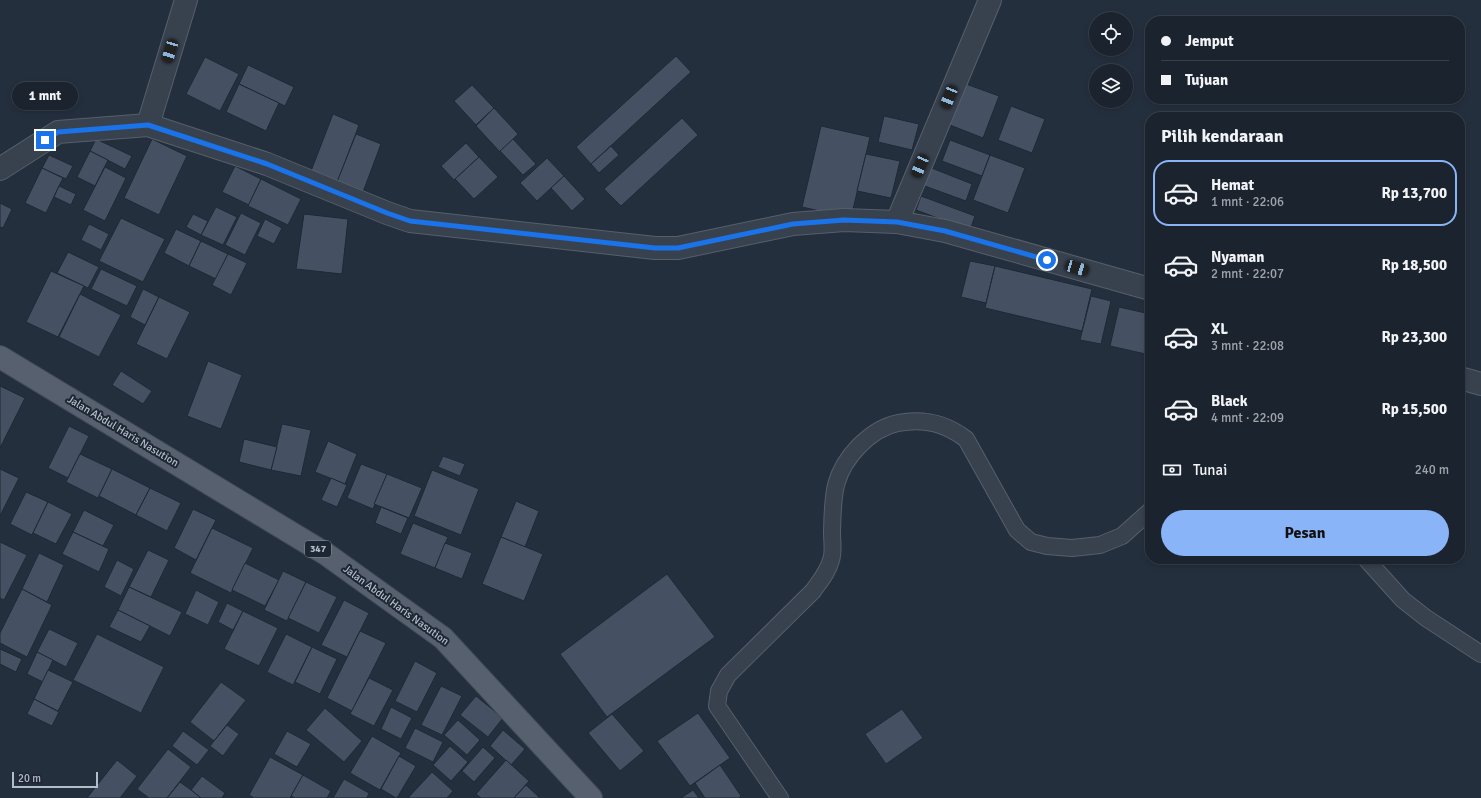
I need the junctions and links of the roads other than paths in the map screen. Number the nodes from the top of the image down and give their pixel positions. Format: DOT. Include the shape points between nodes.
graph roads {
  1 [pos="186,0"];
  2 [pos="990,0"];
  3 [pos="148,125"];
  4 [pos="0,169"];
  5 [pos="897,222"];
  6 [pos="1145,288"];
  7 [pos="0,357"];
  8 [pos="1465,379"];
  9 [pos="1481,384"];
  10 [pos="1145,515"];
  11 [pos="1371,564"];
  12 [pos="1481,654"];
  13 [pos="591,798"];
  14 [pos="780,798"];
  1 -- 3 [label="street"];
  2 -- 5 [label="street"];
  3 -- 4 [label="street" via="58,132"];
  3 -- 5 [label="street" via="267,164 410,221 655,248 678,248 793,224 844,220"];
  5 -- 6 [label="street" via="945,231"];
  7 -- 13 [label="main road, Jalan Abdul Haris Nasution / 347" via="326,554 443,638"];
  8 -- 9 [label="street"];
  10 -- 14 [label="lane" via="1122,536 1100,545 1072,548 1031,542 1017,530 966,439 954,430 935,423 913,420 888,425 866,439 848,458 836,480 832,559 824,576 813,591 728,675 719,691 717,706"];
  11 -- 12 [label="lane" via="1403,600"];
}
